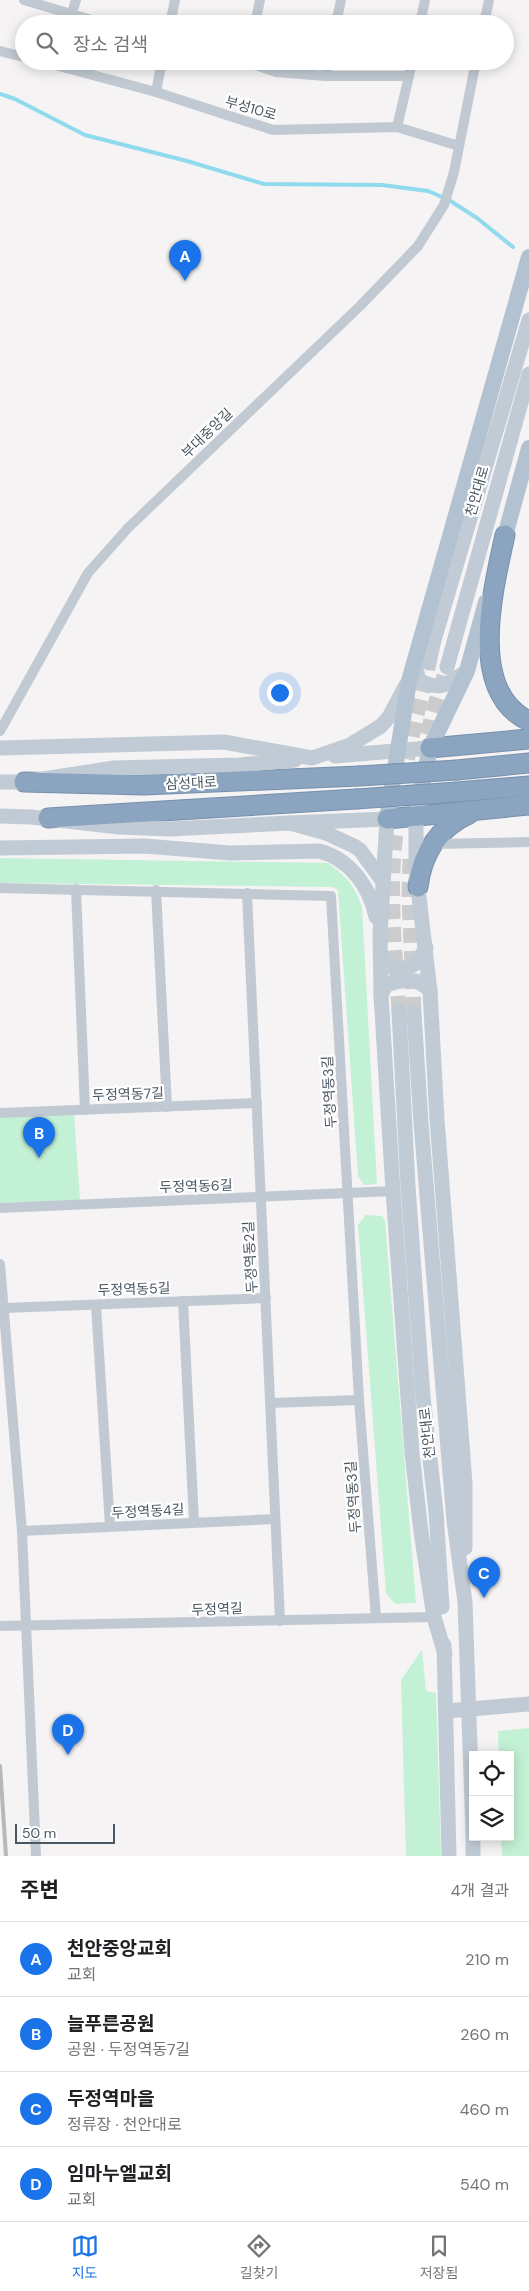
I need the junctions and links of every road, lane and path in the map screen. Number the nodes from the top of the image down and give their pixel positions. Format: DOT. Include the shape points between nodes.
graph roads {
  1 [pos="24,0"];
  2 [pos="76,0"];
  3 [pos="175,0"];
  4 [pos="260,0"];
  5 [pos="341,0"];
  6 [pos="425,0"];
  7 [pos="489,0"];
  8 [pos="72,13"];
  9 [pos="78,15"];
  10 [pos="172,15"];
  11 [pos="257,15"];
  12 [pos="338,15"];
  13 [pos="422,15"];
  14 [pos="486,15"];
  15 [pos="0,51"];
  16 [pos="15,55"];
  17 [pos="74,70"];
  18 [pos="160,70"];
  19 [pos="271,70"];
  20 [pos="326,70"];
  21 [pos="410,70"];
  22 [pos="474,70"];
  23 [pos="325,76"];
  24 [pos="409,76"];
  25 [pos="156,92"];
  26 [pos="397,127"];
  27 [pos="459,146"];
  28 [pos="529,257"];
  29 [pos="529,320"];
  30 [pos="529,374"];
  31 [pos="529,448"];
  32 [pos="505,534"];
  33 [pos="422,662"];
  34 [pos="446,666"];
  35 [pos="467,672"];
  36 [pos="408,681"];
  37 [pos="529,721"];
  38 [pos="0,730"];
  39 [pos="529,739"];
  40 [pos="0,748"];
  41 [pos="430,748"];
  42 [pos="396,751"];
  43 [pos="312,758"];
  44 [pos="529,763"];
  45 [pos="0,782"];
  46 [pos="24,782"];
  47 [pos="529,786"];
  48 [pos="529,805"];
  49 [pos="480,810"];
  50 [pos="0,816"];
  51 [pos="416,816"];
  52 [pos="39,818"];
  53 [pos="387,819"];
  54 [pos="290,823"];
  55 [pos="529,842"];
  56 [pos="433,844"];
  57 [pos="0,848"];
  58 [pos="382,880"];
  59 [pos="418,887"];
  60 [pos="0,888"];
  61 [pos="76,889"];
  62 [pos="156,890"];
  63 [pos="248,893"];
  64 [pos="380,934"];
  65 [pos="426,947"];
  66 [pos="380,955"];
  67 [pos="430,991"];
  68 [pos="381,995"];
  69 [pos="398,1010"];
  70 [pos="414,1012"];
  71 [pos="257,1103"];
  72 [pos="167,1107"];
  73 [pos="85,1110"];
  74 [pos="0,1113"];
  75 [pos="393,1191"];
  76 [pos="348,1193"];
  77 [pos="261,1197"];
  78 [pos="0,1208"];
  79 [pos="0,1264"];
  80 [pos="266,1298"];
  81 [pos="183,1301"];
  82 [pos="96,1305"];
  83 [pos="4,1308"];
  84 [pos="360,1400"];
  85 [pos="270,1403"];
  86 [pos="276,1519"];
  87 [pos="194,1522"];
  88 [pos="110,1526"];
  89 [pos="22,1531"];
  90 [pos="465,1602"];
  91 [pos="376,1618"];
  92 [pos="434,1618"];
  93 [pos="280,1621"];
  94 [pos="0,1626"];
  95 [pos="27,1627"];
  96 [pos="444,1654"];
  97 [pos="529,1704"];
  98 [pos="470,1709"];
  99 [pos="446,1711"];
  100 [pos="472,1796"];
  101 [pos="473,1841"];
  102 [pos="36,1856"];
  103 [pos="449,1856"];
  104 [pos="473,1856"];
  1 -- 8 [label="street"];
  2 -- 8 [label="street"];
  3 -- 10 [label="street"];
  4 -- 11 [label="street"];
  5 -- 12 [label="street"];
  6 -- 13 [label="street"];
  7 -- 14 [label="street"];
  8 -- 9 [label="street"];
  15 -- 16 [label="street"];
  17 -- 25 [label="street, 부성10로"];
  18 -- 25 [label="street"];
  19 -- 23 [label="street"];
  20 -- 23 [label="street"];
  21 -- 24 [label="street"];
  22 -- 27 [label="street, 부대중앙길"];
  23 -- 24 [label="street"];
  24 -- 26 [label="street"];
  25 -- 26 [label="street, 부성10로" via="273,130"];
  26 -- 27 [label="street, 부성10로"];
  27 -- 38 [label="street, 부대중앙길" via="444,205 418,246 360,306 128,528 88,573"];
  28 -- 33 [label="main road"];
  29 -- 33 [label="main road, 천안대로" via="445,602"];
  30 -- 34 [label="main road, 천안대로"];
  31 -- 32 [label="main road"];
  32 -- 35 [label="main road"];
  32 -- 37 [label="highway" via="489,640 493,678 501,696 515,712"];
  33 -- 35 [label="main road" via="419,680 436,687"];
  33 -- 36 [label="main road"];
  35 -- 41 [label="main road"];
  36 -- 42 [label="main road"];
  36 -- 43 [label="main road" via="381,726 350,745"];
  39 -- 41 [label="highway"];
  40 -- 43 [label="main road" via="224,742"];
  41 -- 42 [label="main road"];
  41 -- 51 [label="main road"];
  42 -- 43 [label="main road"];
  42 -- 53 [label="main road"];
  43 -- 46 [label="main road" via="238,765 95,770"];
  44 -- 46 [label="highway, 삼성대로, bridge" via="359,776 144,785"];
  45 -- 46 [label="main road"];
  47 -- 52 [label="highway, 삼성대로, bridge"];
  48 -- 49 [label="highway"];
  49 -- 51 [label="highway"];
  49 -- 56 [label="highway" via="455,821"];
  50 -- 52 [label="main road"];
  51 -- 53 [label="highway"];
  51 -- 59 [label="main road"];
  52 -- 54 [label="main road" via="169,829"];
  53 -- 54 [label="main road"];
  53 -- 58 [label="main road"];
  54 -- 58 [label="main road" via="326,833 354,846"];
  55 -- 56 [label="street"];
  56 -- 59 [label="highway" via="420,868"];
  57 -- 64 [label="main road" via="145,846 230,853 319,851 344,864 358,876 374,907"];
  58 -- 64 [label="main road"];
  59 -- 65 [label="main road"];
  60 -- 61 [label="street, 두정역동3길"];
  61 -- 62 [label="street, 두정역동3길"];
  61 -- 73 [label="street"];
  62 -- 63 [label="street, 두정역동3길"];
  62 -- 72 [label="street"];
  63 -- 71 [label="street, 두정역동2길"];
  63 -- 76 [label="street, 두정역동3길" via="332,896"];
  64 -- 66 [label="main road"];
  65 -- 66 [label="main road" via="416,964 405,968 387,965"];
  65 -- 67 [label="main road"];
  66 -- 68 [label="main road"];
  67 -- 68 [label="main road" via="421,982 403,980 386,986"];
  67 -- 90 [label="main road" via="465,1483"];
  68 -- 75 [label="main road"];
  69 -- 96 [label="main road, 천안대로" via="422,1388 436,1512"];
  70 -- 90 [label="main road, 천안대로" via="453,1512"];
  71 -- 72 [label="street, 두정역동7길"];
  71 -- 77 [label="street, 두정역동2길"];
  72 -- 73 [label="street, 두정역동7길"];
  73 -- 74 [label="street, 두정역동7길"];
  75 -- 76 [label="street, 두정역동6길"];
  75 -- 92 [label="main road" via="412,1453"];
  76 -- 77 [label="street, 두정역동6길"];
  76 -- 84 [label="street, 두정역동3길"];
  77 -- 78 [label="street, 두정역동6길"];
  77 -- 80 [label="street, 두정역동2길"];
  79 -- 83 [label="street"];
  80 -- 81 [label="street, 두정역동5길"];
  80 -- 85 [label="street, 두정역동2길"];
  81 -- 82 [label="street, 두정역동5길"];
  81 -- 87 [label="street"];
  82 -- 83 [label="street, 두정역동5길"];
  82 -- 88 [label="street"];
  83 -- 89 [label="street"];
  84 -- 85 [label="street"];
  84 -- 91 [label="street, 두정역동3길"];
  85 -- 86 [label="street, 두정역동2길"];
  86 -- 87 [label="street, 두정역동4길"];
  86 -- 93 [label="street, 두정역동2길"];
  87 -- 88 [label="street, 두정역동4길"];
  88 -- 89 [label="street, 두정역동4길"];
  89 -- 95 [label="street"];
  90 -- 98 [label="main road, 천안대로"];
  91 -- 92 [label="street, 두정역길"];
  91 -- 93 [label="street, 두정역길"];
  92 -- 96 [label="main road"];
  93 -- 95 [label="street, 두정역길"];
  94 -- 95 [label="street, 두정역길"];
  95 -- 102 [label="street"];
  96 -- 99 [label="main road, 천안대로"];
  97 -- 98 [label="main road"];
  98 -- 99 [label="main road"];
  98 -- 100 [label="main road, 천안대로"];
  99 -- 103 [label="main road, 천안대로"];
  101 -- 104 [label="main road, 천안대로"];
}
